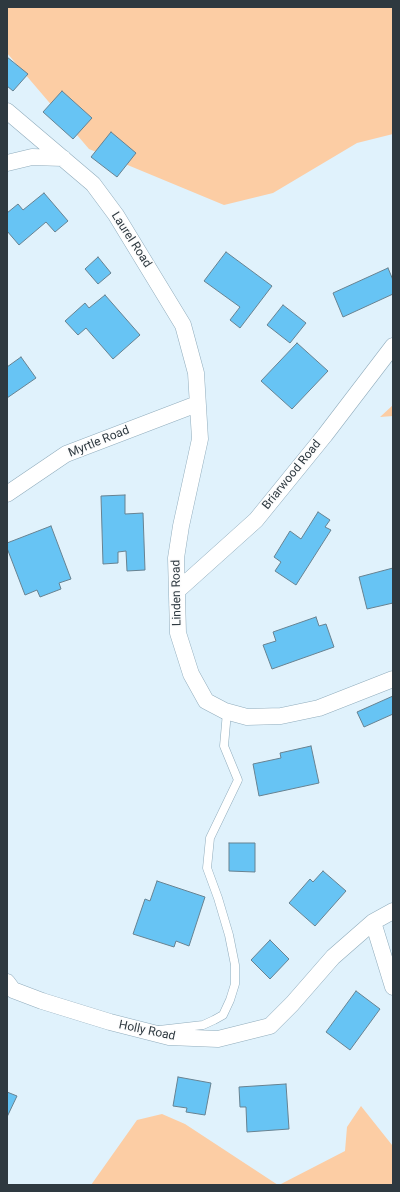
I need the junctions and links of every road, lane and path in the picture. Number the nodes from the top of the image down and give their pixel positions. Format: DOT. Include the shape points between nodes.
graph roads {
  1 [pos="7,111"];
  2 [pos="63,158"];
  3 [pos="7,163"];
  4 [pos="393,346"];
  5 [pos="197,404"];
  6 [pos="7,494"];
  7 [pos="177,591"];
  8 [pos="393,679"];
  9 [pos="227,712"];
  10 [pos="393,911"];
  11 [pos="373,922"];
  12 [pos="7,982"];
  13 [pos="393,987"];
  14 [pos="146,1031"];
  1 -- 2 [label="street, Laurel Road"];
  2 -- 3 [label="street" via="32,157"];
  2 -- 5 [label="street, Laurel Road" via="93,184 116,215 183,325 196,373"];
  4 -- 7 [label="street, Briarwood Road" via="256,520"];
  5 -- 6 [label="street, Myrtle Road" via="66,454"];
  5 -- 7 [label="street, Linden Road" via="200,439 176,558"];
  7 -- 9 [label="street, Linden Road" via="178,633 191,674 206,701"];
  8 -- 9 [label="street, Linden Road" via="319,708 281,716 247,717"];
  9 -- 14 [label="lane" via="224,746 238,780 210,838 207,868 229,935 235,965 235,984 223,1015 214,1020 203,1025"];
  10 -- 11 [label="street, Holly Road"];
  11 -- 13 [label="street"];
  11 -- 14 [label="street, Holly Road" via="333,956 270,1026 218,1039 170,1037"];
  12 -- 14 [label="street, Holly Road" via="13,990 42,1001"];
}
